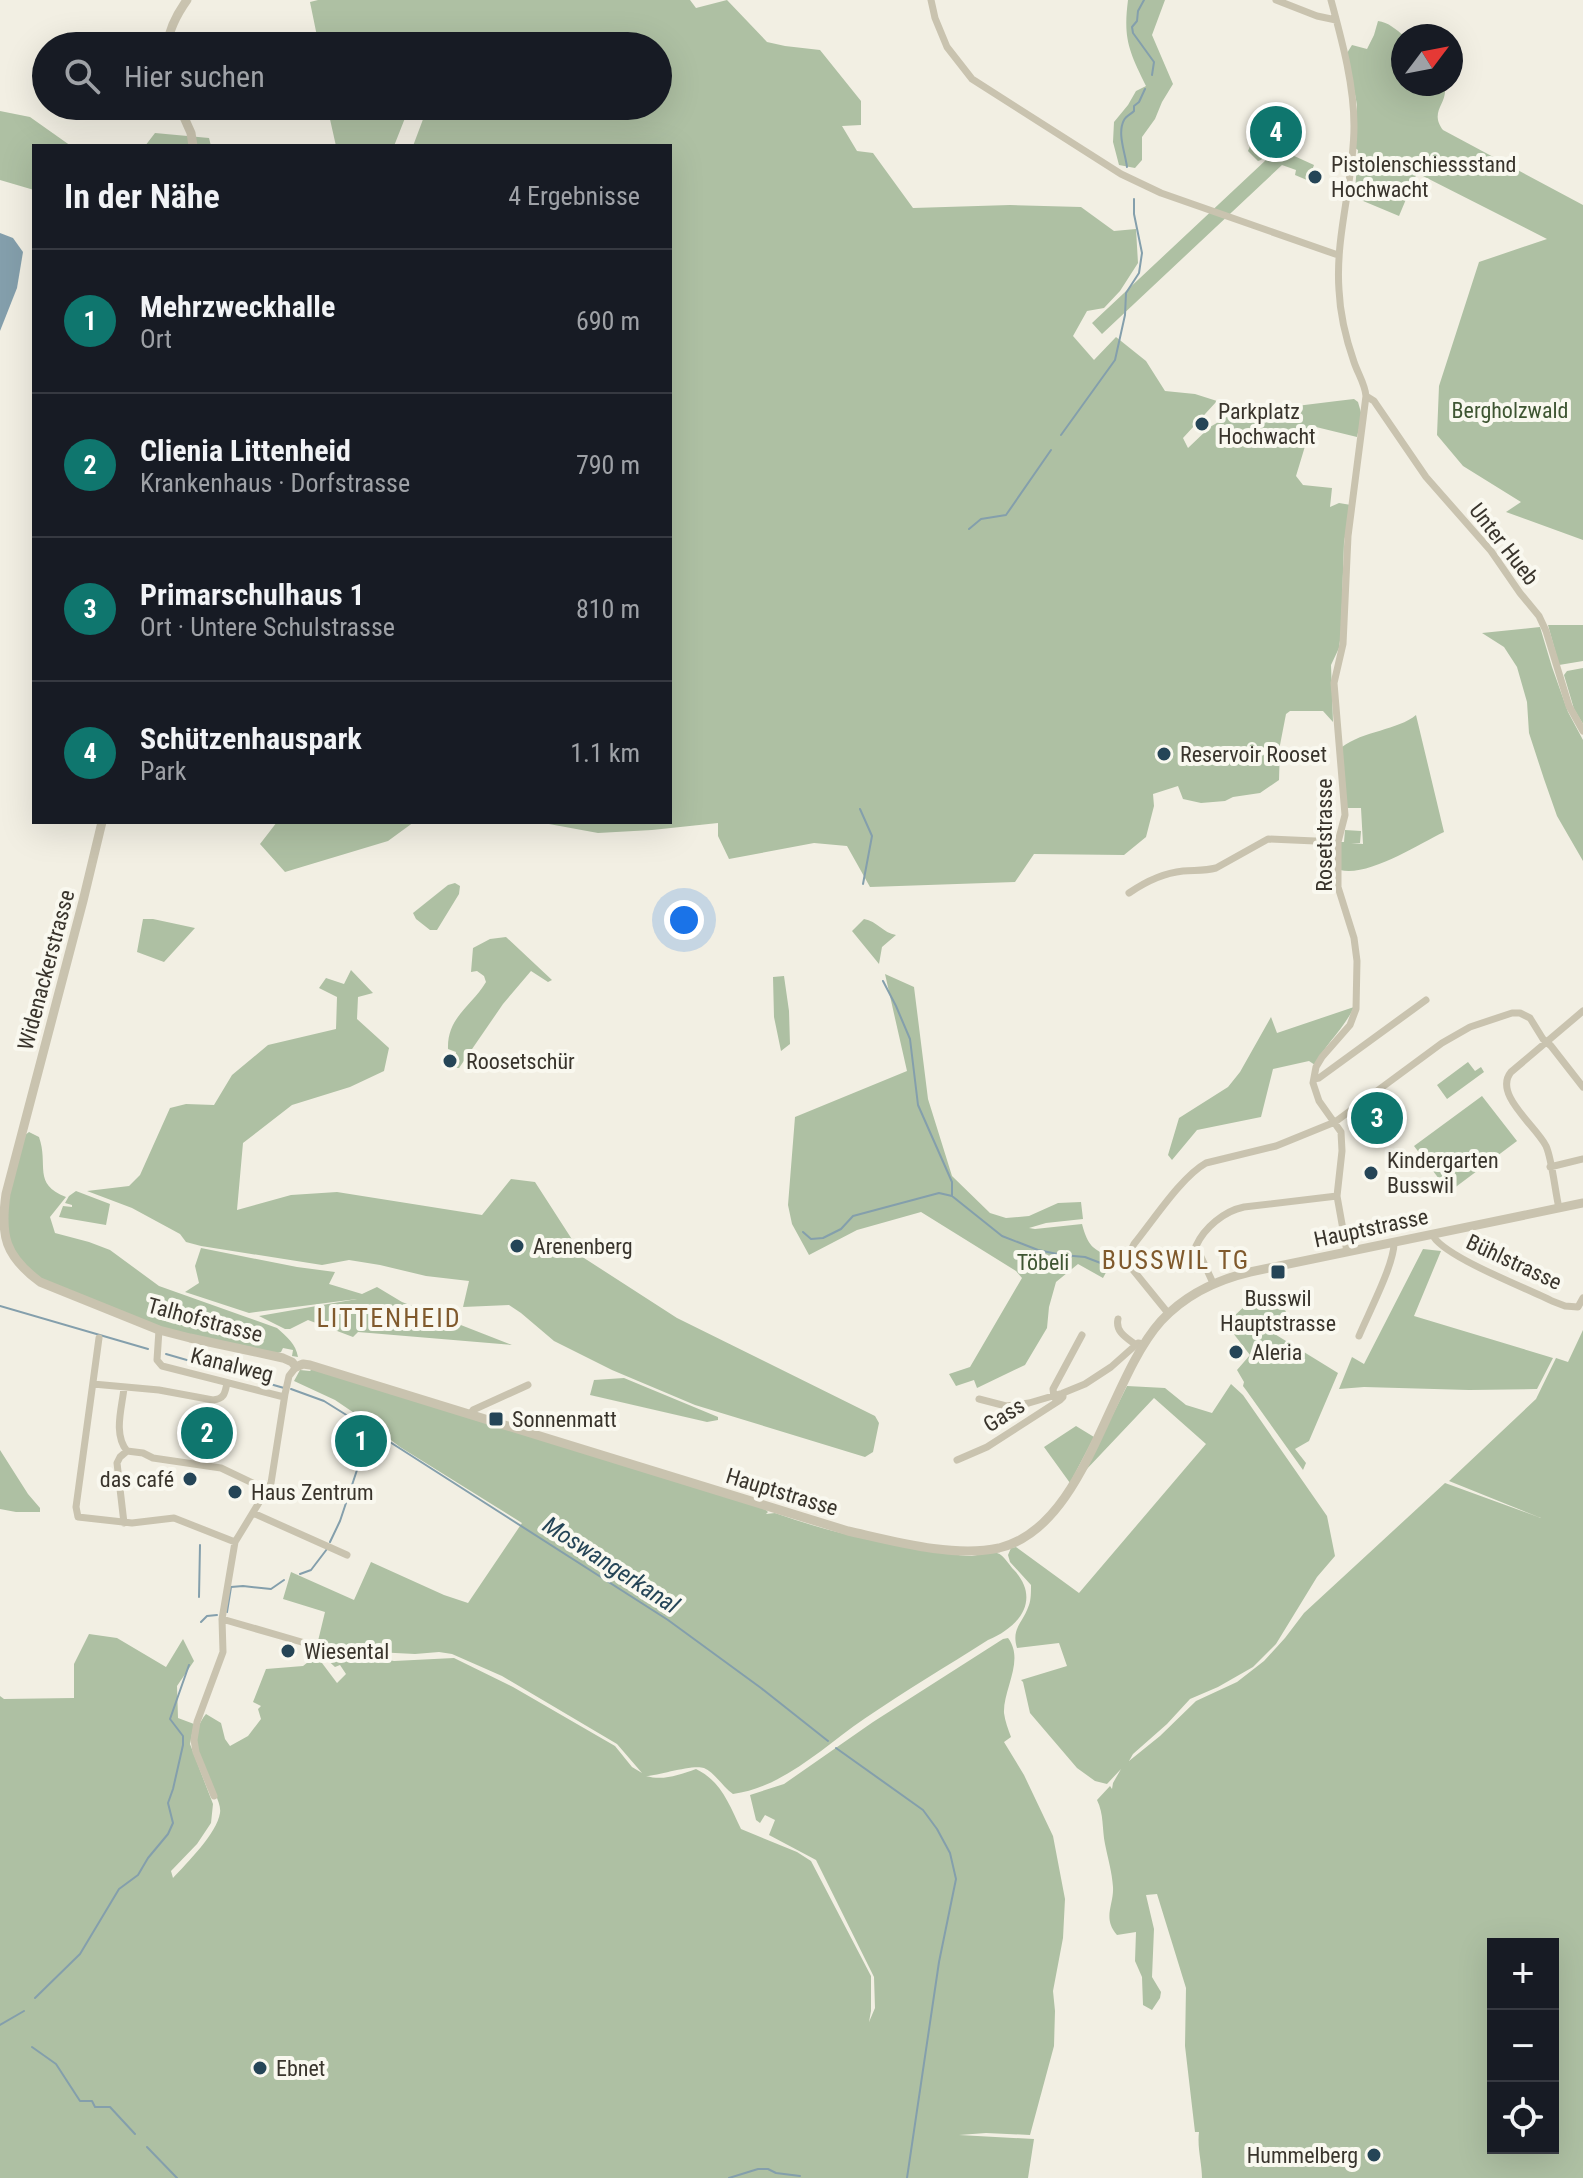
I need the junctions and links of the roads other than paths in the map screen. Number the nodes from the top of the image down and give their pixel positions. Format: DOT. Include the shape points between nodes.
graph roads {
  1 [pos="187,0"];
  2 [pos="931,0"];
  3 [pos="1276,0"];
  4 [pos="1331,0"];
  5 [pos="1336,20"];
  6 [pos="169,32"];
  7 [pos="185,120"];
  8 [pos="193,144"];
  9 [pos="1338,255"];
  10 [pos="1366,396"];
  11 [pos="1583,731"];
  12 [pos="102,824"];
  13 [pos="1338,842"];
  14 [pos="1129,893"];
  15 [pos="1426,1000"];
  16 [pos="1583,1011"];
  17 [pos="1546,1042"];
  18 [pos="1314,1079"];
  19 [pos="1583,1087"];
  20 [pos="1335,1122"];
  21 [pos="1583,1159"];
  22 [pos="1550,1167"];
  23 [pos="1337,1196"];
  24 [pos="1583,1203"];
  25 [pos="1559,1208"];
  26 [pos="1432,1234"];
  27 [pos="1394,1242"];
  28 [pos="1347,1252"];
  29 [pos="1213,1283"];
  30 [pos="1583,1298"];
  31 [pos="103,1308"];
  32 [pos="1581,1310"];
  33 [pos="1168,1313"];
  34 [pos="1118,1319"];
  35 [pos="159,1330"];
  36 [pos="1082,1335"];
  37 [pos="1359,1336"];
  38 [pos="99,1338"];
  39 [pos="1140,1344"];
  40 [pos="296,1367"];
  41 [pos="227,1383"];
  42 [pos="93,1384"];
  43 [pos="528,1385"];
  44 [pos="124,1388"];
  45 [pos="1063,1393"];
  46 [pos="284,1395"];
  47 [pos="1054,1397"];
  48 [pos="979,1399"];
  49 [pos="470,1414"];
  50 [pos="127,1451"];
  51 [pos="957,1460"];
  52 [pos="267,1490"];
  53 [pos="253,1513"];
  54 [pos="124,1523"];
  55 [pos="235,1542"];
  56 [pos="347,1555"];
  57 [pos="222,1619"];
  58 [pos="305,1643"];
  59 [pos="214,1796"];
  1 -- 6 [label="street"];
  2 -- 9 [label="street" via="940,33 955,59 972,79 1007,103 1137,184"];
  3 -- 5 [label="street"];
  4 -- 5 [label="street"];
  5 -- 9 [label="street" via="1354,127"];
  7 -- 8 [label="street"];
  9 -- 10 [label="street" via="1347,340"];
  10 -- 11 [label="street, Unter Hueb" via="1539,616 1569,706"];
  10 -- 13 [label="street, Rosetstrasse" via="1348,536 1343,644 1334,683 1345,815"];
  12 -- 31 [label="street, Widenackerstrasse" via="2,1220 11,1253 24,1270"];
  13 -- 14 [label="street" via="1268,839 1216,868 1146,881"];
  13 -- 18 [label="street, Rosetstrasse" via="1338,887 1357,961 1356,1009 1350,1025 1316,1067"];
  15 -- 18 [label="street"];
  16 -- 17 [label="street"];
  17 -- 19 [label="street"];
  17 -- 20 [label="street" via="1525,1015 1492,1018 1442,1043"];
  17 -- 22 [label="street" via="1511,1072 1505,1087 1545,1144"];
  18 -- 20 [label="street" via="1314,1092"];
  20 -- 23 [label="street" via="1342,1151"];
  20 -- 33 [label="street" via="1276,1146 1206,1163 1191,1174 1128,1256 1129,1265"];
  21 -- 22 [label="street"];
  22 -- 25 [label="street"];
  23 -- 28 [label="street"];
  23 -- 29 [label="street" via="1244,1207 1224,1215 1196,1246"];
  24 -- 25 [label="street, Hauptstrasse"];
  25 -- 26 [label="street, Hauptstrasse"];
  26 -- 27 [label="street, Hauptstrasse"];
  26 -- 32 [label="street, Bühlstrasse" via="1467,1262"];
  27 -- 28 [label="street, Hauptstrasse"];
  27 -- 37 [label="street"];
  28 -- 29 [label="street, Hauptstrasse"];
  29 -- 33 [label="street, Hauptstrasse"];
  30 -- 32 [label="street, Bühlstrasse"];
  31 -- 35 [label="street, Talhofstrasse"];
  33 -- 39 [label="street, Hauptstrasse"];
  34 -- 39 [label="street" via="1120,1332"];
  35 -- 40 [label="street, Talhofstrasse" via="283,1358"];
  35 -- 41 [label="street, Kanalweg" via="157,1360 162,1366"];
  36 -- 47 [label="street" via="1053,1389"];
  38 -- 42 [label="street"];
  39 -- 45 [label="street" via="1079,1388"];
  39 -- 49 [label="street, Hauptstrasse" via="1066,1494 1027,1535 990,1549 927,1547 848,1531"];
  40 -- 46 [label="street"];
  40 -- 49 [label="street, Hauptstrasse" via="310,1365"];
  41 -- 44 [label="street" via="221,1399 213,1400"];
  41 -- 46 [label="street, Kanalweg"];
  42 -- 44 [label="street"];
  42 -- 54 [label="street" via="77,1514"];
  43 -- 49 [label="street"];
  44 -- 50 [label="street" via="119,1432"];
  45 -- 47 [label="street"];
  45 -- 51 [label="street, Gass" via="999,1439"];
  46 -- 52 [label="street"];
  47 -- 48 [label="street" via="1006,1406"];
  50 -- 52 [label="street" via="221,1468"];
  50 -- 54 [label="street" via="117,1463"];
  52 -- 53 [label="street"];
  53 -- 55 [label="street"];
  53 -- 56 [label="street"];
  54 -- 55 [label="street" via="174,1518"];
  55 -- 57 [label="street"];
  57 -- 58 [label="street"];
  57 -- 59 [label="street" via="223,1652 194,1740"];
}
